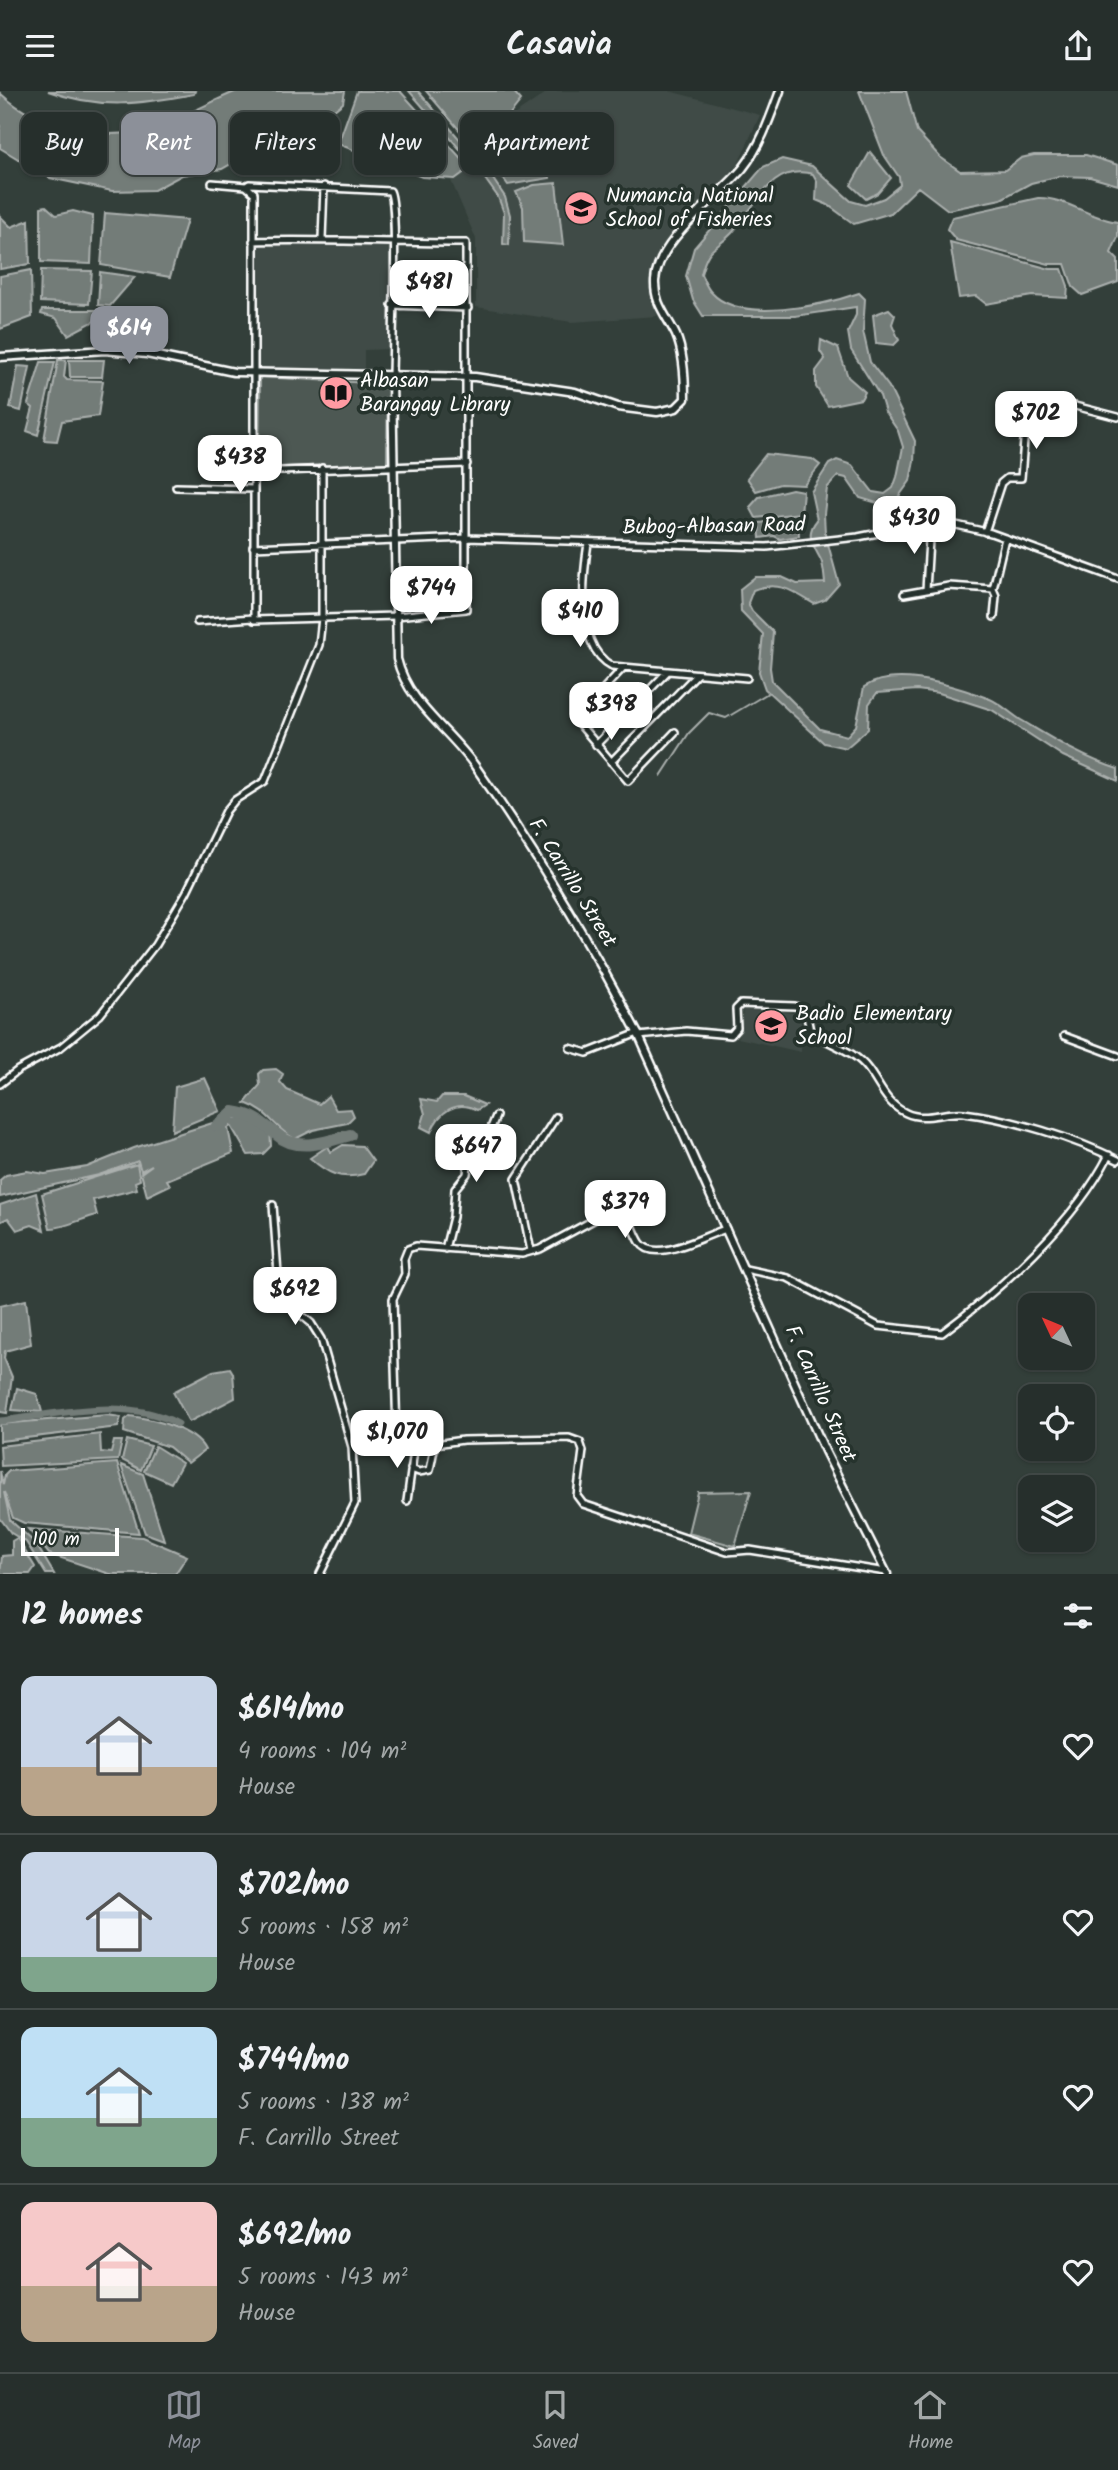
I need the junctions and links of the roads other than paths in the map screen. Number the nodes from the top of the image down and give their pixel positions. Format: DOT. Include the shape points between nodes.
graph roads {
  1 [pos="780,91"];
  2 [pos="212,183"];
  3 [pos="246,186"];
  4 [pos="324,186"];
  5 [pos="322,239"];
  6 [pos="253,241"];
  7 [pos="394,243"];
  8 [pos="392,305"];
  9 [pos="468,308"];
  10 [pos="0,357"];
  11 [pos="256,373"];
  12 [pos="467,377"];
  13 [pos="392,378"];
  14 [pos="1118,417"];
  15 [pos="467,464"];
  16 [pos="393,467"];
  17 [pos="322,468"];
  18 [pos="254,472"];
  19 [pos="176,487"];
  20 [pos="254,489"];
  21 [pos="930,523"];
  22 [pos="985,531"];
  23 [pos="467,538"];
  24 [pos="1005,538"];
  25 [pos="397,541"];
  26 [pos="588,543"];
  27 [pos="323,544"];
  28 [pos="253,547"];
  29 [pos="1118,579"];
  30 [pos="993,589"];
  31 [pos="926,590"];
  32 [pos="904,594"];
  33 [pos="396,615"];
  34 [pos="994,617"];
  35 [pos="253,618"];
  36 [pos="323,618"];
  37 [pos="197,622"];
  38 [pos="624,667"];
  39 [pos="668,671"];
  40 [pos="698,674"];
  41 [pos="747,678"];
  42 [pos="675,732"];
  43 [pos="596,745"];
  44 [pos="611,762"];
  45 [pos="639,1034"];
  46 [pos="1064,1036"];
  47 [pos="570,1048"];
  48 [pos="1118,1056"];
  49 [pos="0,1084"];
  50 [pos="496,1116"];
  51 [pos="556,1117"];
  52 [pos="1108,1155"];
  53 [pos="1118,1160"];
  54 [pos="274,1205"];
  55 [pos="726,1229"];
  56 [pos="444,1249"];
  57 [pos="531,1251"];
  58 [pos="745,1269"];
  59 [pos="397,1434"];
  60 [pos="415,1443"];
  61 [pos="435,1444"];
  62 [pos="352,1447"];
  63 [pos="411,1469"];
  64 [pos="407,1501"];
  65 [pos="886,1573"];
  66 [pos="320,1574"];
  1 -- 12 [label="street" via="761,141 743,168 677,238 656,271 655,296 677,337 681,357 682,404 666,411 644,411 575,392"];
  2 -- 3 [label="street"];
  3 -- 4 [label="street"];
  3 -- 6 [label="street" via="254,193"];
  4 -- 5 [label="street"];
  4 -- 7 [label="street, F. Carrillo Street" via="386,189 393,194"];
  5 -- 6 [label="street"];
  5 -- 7 [label="street"];
  6 -- 11 [label="street"];
  7 -- 8 [label="street, F. Carrillo Street"];
  7 -- 9 [label="street" via="466,243"];
  8 -- 9 [label="street"];
  8 -- 13 [label="street, F. Carrillo Street"];
  9 -- 12 [label="street"];
  10 -- 11 [label="street" via="105,350"];
  11 -- 13 [label="street"];
  11 -- 18 [label="street"];
  12 -- 13 [label="street"];
  12 -- 15 [label="street"];
  13 -- 16 [label="street, F. Carrillo Street"];
  14 -- 22 [label="street" via="1071,405 1044,405 1025,428 1021,478 1001,483"];
  15 -- 16 [label="street"];
  15 -- 23 [label="street"];
  16 -- 17 [label="street"];
  16 -- 25 [label="street, F. Carrillo Street"];
  17 -- 18 [label="street"];
  17 -- 27 [label="street"];
  18 -- 20 [label="street"];
  19 -- 20 [label="street"];
  20 -- 28 [label="street"];
  21 -- 22 [label="street, Bubog-Albasan Road"];
  21 -- 26 [label="street, Bubog-Albasan Road" via="767,547"];
  21 -- 31 [label="street"];
  22 -- 24 [label="street, Bubog-Albasan Road"];
  23 -- 25 [label="street, Bubog-Albasan Road"];
  23 -- 26 [label="street, Bubog-Albasan Road"];
  23 -- 33 [label="street" via="466,609"];
  24 -- 29 [label="street, Bubog-Albasan Road"];
  24 -- 30 [label="street"];
  25 -- 27 [label="street, Bubog-Albasan Road"];
  25 -- 33 [label="street, F. Carrillo Street"];
  26 -- 38 [label="street" via="583,590 589,634 604,661"];
  27 -- 28 [label="street, Bubog-Albasan Road"];
  27 -- 36 [label="street"];
  28 -- 35 [label="street"];
  30 -- 31 [label="street" via="949,586"];
  30 -- 34 [label="street"];
  31 -- 32 [label="street"];
  33 -- 36 [label="street"];
  33 -- 45 [label="street, F. Carrillo Street" via="397,660 411,692 472,762 537,855"];
  35 -- 36 [label="street"];
  35 -- 37 [label="street"];
  36 -- 49 [label="street" via="316,656 265,781 226,811 155,945 100,1016 61,1047"];
  38 -- 39 [label="street"];
  38 -- 43 [label="street" via="575,719"];
  39 -- 40 [label="street"];
  39 -- 43 [label="street"];
  40 -- 41 [label="street"];
  40 -- 44 [label="street"];
  42 -- 44 [label="street" via="628,781"];
  43 -- 44 [label="street"];
  45 -- 47 [label="street" via="587,1053"];
  45 -- 52 [label="street" via="686,1031 731,1035 741,1005 795,1006 806,1011 810,1031 842,1047 866,1067 889,1102 906,1114 981,1116 1062,1137"];
  45 -- 55 [label="street, F. Carrillo Street"];
  46 -- 48 [label="street"];
  50 -- 56 [label="street" via="479,1157 455,1189"];
  51 -- 57 [label="street" via="516,1179"];
  52 -- 53 [label="street"];
  52 -- 58 [label="street" via="1093,1185 1065,1222 942,1333 878,1326 788,1278"];
  54 -- 62 [label="street" via="279,1287 321,1339"];
  55 -- 57 [label="street" via="665,1252 652,1252 641,1244 622,1207"];
  55 -- 58 [label="street, F. Carrillo Street"];
  56 -- 57 [label="street"];
  56 -- 59 [label="street" via="408,1249 405,1274 393,1299"];
  58 -- 65 [label="street, F. Carrillo Street" via="825,1451"];
  59 -- 60 [label="street"];
  59 -- 62 [label="street"];
  60 -- 61 [label="street"];
  60 -- 63 [label="street"];
  61 -- 63 [label="street" via="430,1469"];
  61 -- 65 [label="street" via="569,1438 580,1442 583,1451 577,1496 583,1504 727,1552 750,1550"];
  62 -- 66 [label="street" via="355,1503"];
  63 -- 64 [label="street"];
}
